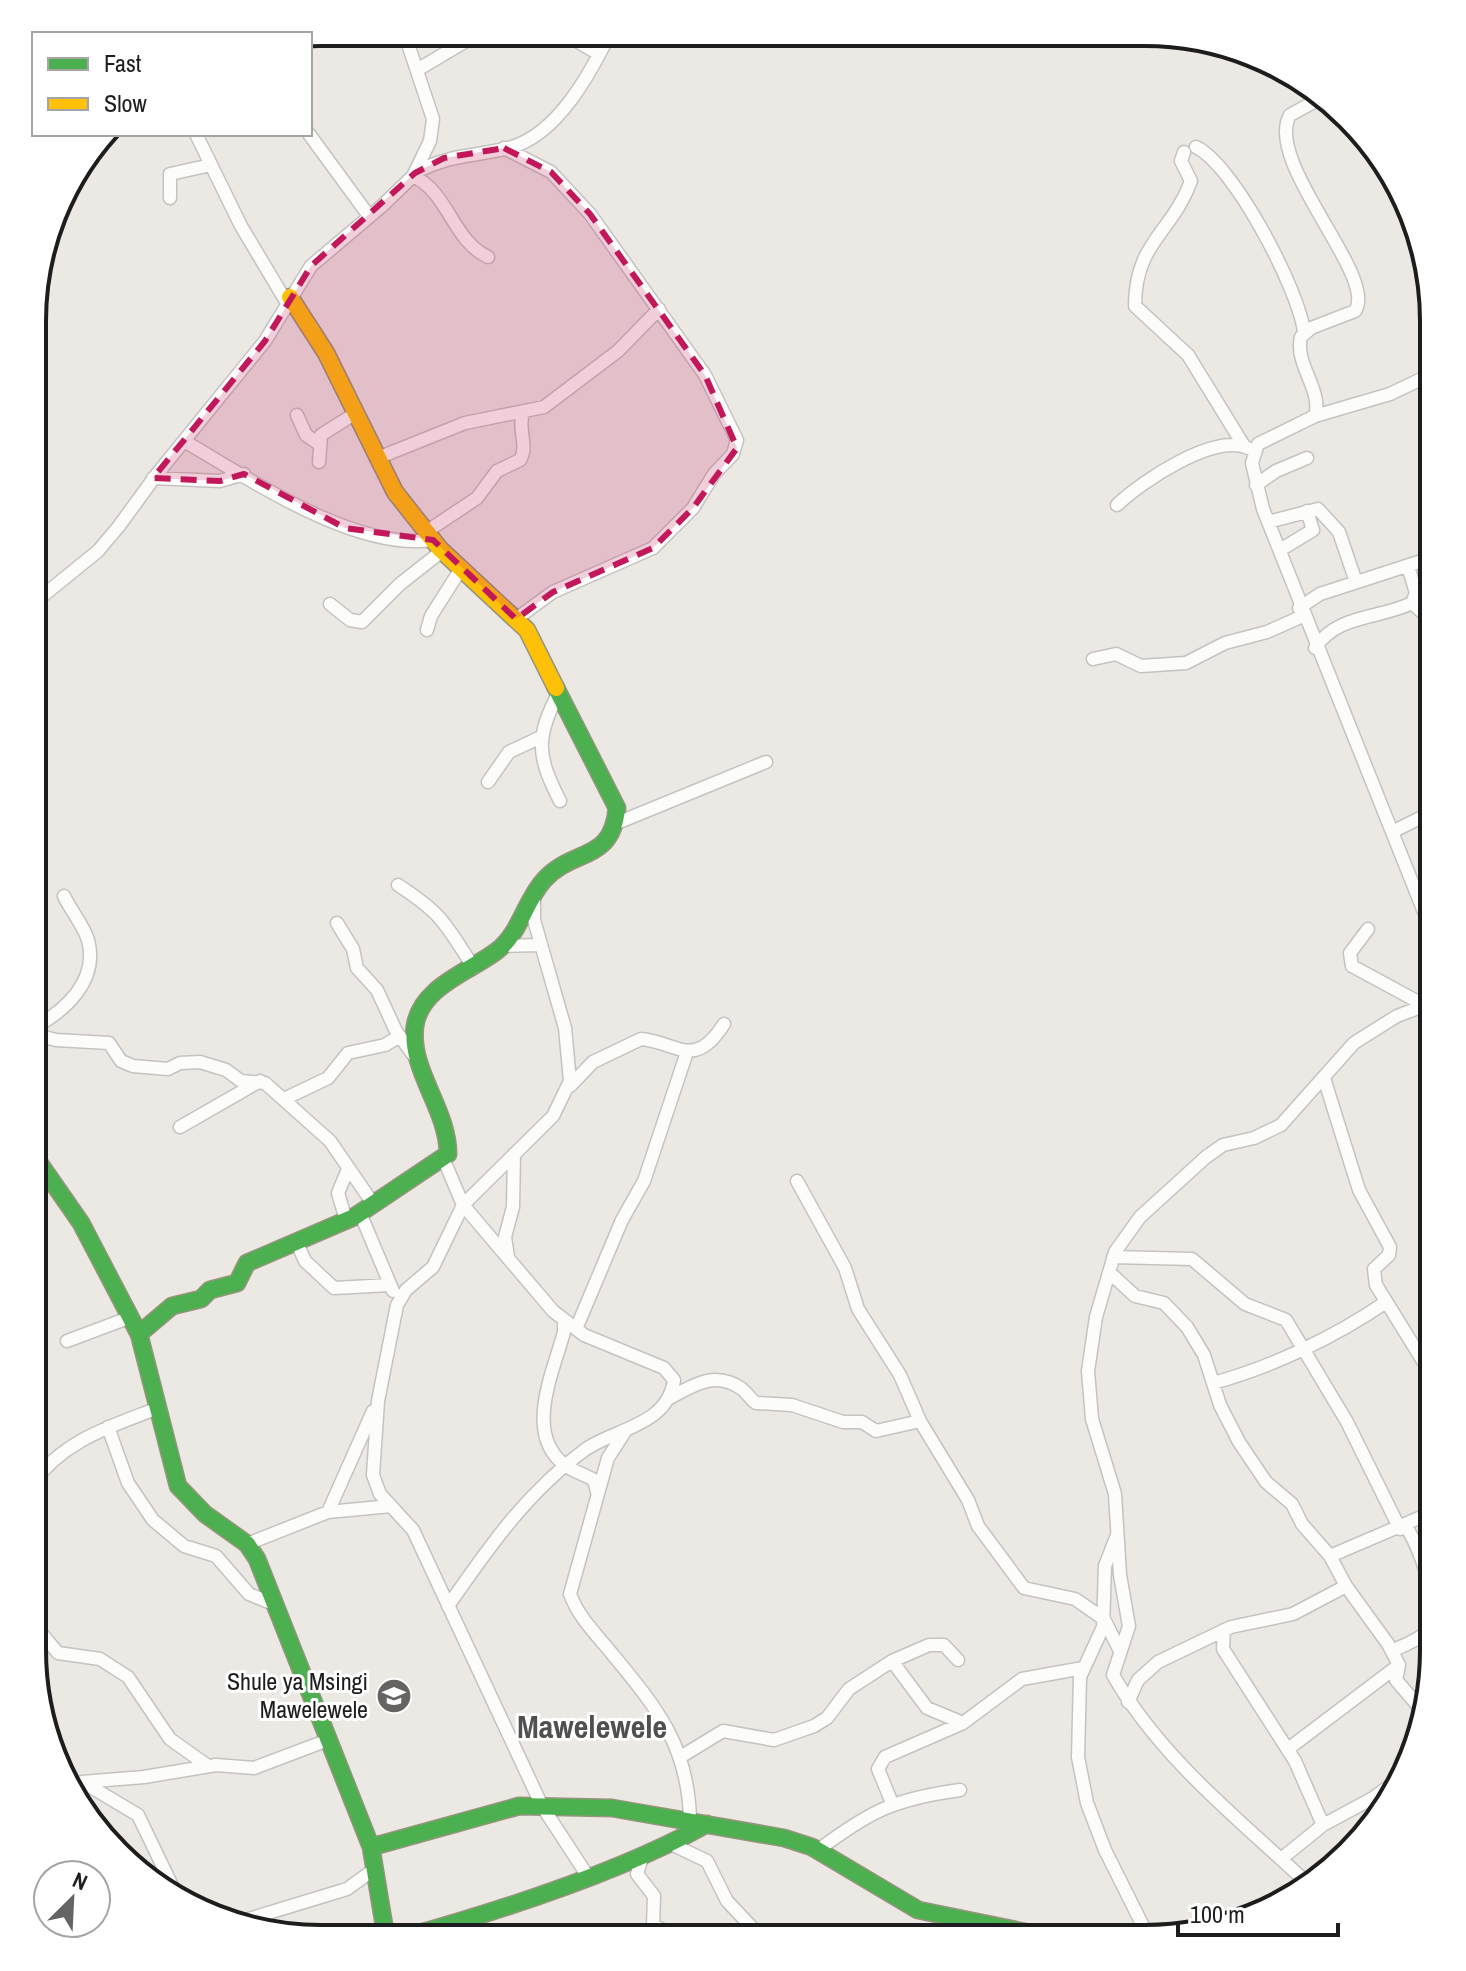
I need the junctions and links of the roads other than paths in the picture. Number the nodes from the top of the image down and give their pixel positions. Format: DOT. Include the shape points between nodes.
graph roads {
  1 [pos="409,47"];
  2 [pos="456,47"];
  3 [pos="586,47"];
  4 [pos="603,47"];
  5 [pos="599,54"];
  6 [pos="417,70"];
  7 [pos="1312,103"];
  8 [pos="197,136"];
  9 [pos="310,136"];
  10 [pos="504,148"];
  11 [pos="211,165"];
  12 [pos="414,174"];
  13 [pos="170,198"];
  14 [pos="369,216"];
  15 [pos="488,257"];
  16 [pos="289,300"];
  17 [pos="659,309"];
  18 [pos="1304,332"];
  19 [pos="1420,380"];
  20 [pos="356,413"];
  21 [pos="523,413"];
  22 [pos="297,415"];
  23 [pos="1315,416"];
  24 [pos="184,441"];
  25 [pos="319,444"];
  26 [pos="1249,449"];
  27 [pos="380,457"];
  28 [pos="1307,458"];
  29 [pos="319,462"];
  30 [pos="244,474"];
  31 [pos="153,478"];
  32 [pos="1256,485"];
  33 [pos="1117,505"];
  34 [pos="1307,511"];
  35 [pos="1268,522"];
  36 [pos="434,541"];
  37 [pos="1280,550"];
  38 [pos="1420,562"];
  39 [pos="1408,566"];
  40 [pos="462,567"];
  41 [pos="1356,582"];
  42 [pos="46,593"];
  43 [pos="1412,603"];
  44 [pos="330,604"];
  45 [pos="1420,610"];
  46 [pos="1301,612"];
  47 [pos="516,619"];
  48 [pos="427,630"];
  49 [pos="1315,648"];
  50 [pos="1093,659"];
  51 [pos="559,692"];
  52 [pos="541,737"];
  53 [pos="766,762"];
  54 [pos="488,782"];
  55 [pos="560,801"];
  56 [pos="1420,818"];
  57 [pos="617,823"];
  58 [pos="1392,832"];
  59 [pos="398,885"];
  60 [pos="64,896"];
  61 [pos="534,901"];
  62 [pos="1420,901"];
  63 [pos="337,923"];
  64 [pos="1368,929"];
  65 [pos="541,945"];
  66 [pos="503,946"];
  67 [pos="474,968"];
  68 [pos="1419,999"];
  69 [pos="1419,1008"];
  70 [pos="46,1022"];
  71 [pos="724,1024"];
  72 [pos="46,1036"];
  73 [pos="400,1036"];
  74 [pos="687,1052"];
  75 [pos="419,1062"];
  76 [pos="1324,1078"];
  77 [pos="260,1081"];
  78 [pos="566,1091"];
  79 [pos="284,1099"];
  80 [pos="180,1127"];
  81 [pos="514,1154"];
  82 [pos="443,1158"];
  83 [pos="348,1169"];
  84 [pos="46,1173"];
  85 [pos="797,1181"];
  86 [pos="463,1205"];
  87 [pos="360,1213"];
  88 [pos="296,1241"];
  89 [pos="1113,1257"];
  90 [pos="509,1260"];
  91 [pos="1109,1272"];
  92 [pos="390,1285"];
  93 [pos="1386,1302"];
  94 [pos="397,1305"];
  95 [pos="131,1317"];
  96 [pos="564,1320"];
  97 [pos="576,1329"];
  98 [pos="139,1334"];
  99 [pos="67,1341"];
  100 [pos="1302,1347"];
  101 [pos="1419,1355"];
  102 [pos="1213,1383"];
  103 [pos="666,1400"];
  104 [pos="378,1401"];
  105 [pos="158,1408"];
  106 [pos="920,1421"];
  107 [pos="108,1427"];
  108 [pos="626,1430"];
  109 [pos="46,1464"];
  110 [pos="566,1466"];
  111 [pos="597,1495"];
  112 [pos="391,1506"];
  113 [pos="328,1512"];
  114 [pos="1419,1519"];
  115 [pos="1403,1528"];
  116 [pos="1117,1535"];
  117 [pos="247,1544"];
  118 [pos="1419,1549"];
  119 [pos="1330,1556"];
  120 [pos="1346,1586"];
  121 [pos="276,1605"];
  122 [pos="448,1606"];
  123 [pos="1104,1619"];
  124 [pos="1224,1630"];
  125 [pos="1419,1636"];
  126 [pos="46,1639"];
  127 [pos="1120,1651"];
  128 [pos="1392,1651"];
  129 [pos="958,1660"];
  130 [pos="892,1661"];
  131 [pos="1399,1665"];
  132 [pos="1083,1668"];
  133 [pos="1128,1702"];
  134 [pos="1415,1702"];
  135 [pos="963,1723"];
  136 [pos="328,1740"];
  137 [pos="1288,1749"];
  138 [pos="682,1756"];
  139 [pos="208,1766"];
  140 [pos="82,1782"];
  141 [pos="960,1790"];
  142 [pos="1380,1793"];
  143 [pos="892,1803"];
  144 [pos="542,1806"];
  145 [pos="690,1819"];
  146 [pos="707,1824"];
  147 [pos="1323,1825"];
  148 [pos="671,1844"];
  149 [pos="371,1847"];
  150 [pos="817,1851"];
  151 [pos="643,1854"];
  152 [pos="1281,1859"];
  153 [pos="376,1868"];
  154 [pos="587,1875"];
  155 [pos="1301,1877"];
  156 [pos="168,1878"];
  157 [pos="255,1917"];
  158 [pos="384,1925"];
  159 [pos="448,1925"];
  160 [pos="653,1925"];
  161 [pos="750,1925"];
  162 [pos="991,1925"];
  163 [pos="1142,1925"];
  1 -- 6 [label="street"];
  2 -- 6 [label="street"];
  3 -- 5 [label="street"];
  4 -- 5 [label="street"];
  5 -- 10 [label="street" via="554,119 536,136"];
  6 -- 12 [label="street" via="434,128"];
  7 -- 18 [label="street" via="1290,115 1285,133 1316,212 1362,297 1355,311"];
  8 -- 11 [label="street"];
  9 -- 14 [label="street"];
  10 -- 12 [label="street" via="444,158"];
  10 -- 17 [label="street" via="551,172 572,193"];
  11 -- 13 [label="street" via="170,174"];
  11 -- 16 [label="street" via="261,263"];
  12 -- 14 [label="street"];
  12 -- 15 [label="street" via="433,188 471,247"];
  14 -- 16 [label="street" via="311,266"];
  16 -- 20 [label="street" via="326,353"];
  16 -- 24 [label="street" via="265,341"];
  17 -- 21 [label="street" via="562,396"];
  17 -- 47 [label="street" via="705,375 737,448 687,515 653,548 553,592"];
  18 -- 23 [label="street" via="1299,353 1317,405"];
  18 -- 26 [label="street" via="1298,299 1281,261 1222,172 1190,150 1181,161 1191,181 1178,209 1144,254 1135,306 1188,355"];
  19 -- 23 [label="street"];
  20 -- 25 [label="street" via="329,428"];
  20 -- 27 [label="street"];
  21 -- 27 [label="street" via="465,423"];
  21 -- 36 [label="street" via="519,427 525,448 520,460 497,471"];
  22 -- 25 [label="street" via="306,435"];
  23 -- 26 [label="street"];
  24 -- 30 [label="street"];
  24 -- 31 [label="street"];
  25 -- 29 [label="street"];
  26 -- 32 [label="street"];
  26 -- 33 [label="street" via="1234,442 1216,446 1146,480"];
  27 -- 36 [label="street" via="395,492"];
  28 -- 32 [label="street"];
  30 -- 31 [label="street" via="220,481"];
  30 -- 36 [label="street" via="345,528 396,540"];
  31 -- 42 [label="street" via="98,551"];
  32 -- 35 [label="street"];
  34 -- 35 [label="street"];
  34 -- 37 [label="street" via="1313,530"];
  34 -- 41 [label="street" via="1318,509 1333,522"];
  35 -- 37 [label="street"];
  36 -- 40 [label="street"];
  36 -- 44 [label="street" via="362,622 350,620"];
  37 -- 46 [label="street"];
  38 -- 39 [label="street"];
  39 -- 41 [label="street"];
  39 -- 43 [label="street" via="1416,593"];
  40 -- 47 [label="street"];
  40 -- 48 [label="street"];
  41 -- 46 [label="street" via="1320,594"];
  43 -- 45 [label="street"];
  43 -- 49 [label="street" via="1339,627"];
  46 -- 49 [label="street"];
  46 -- 50 [label="street" via="1267,632 1225,643 1186,663 1141,666 1122,654"];
  47 -- 51 [label="street"];
  49 -- 58 [label="street"];
  51 -- 52 [label="street"];
  51 -- 57 [label="street" via="617,808"];
  52 -- 54 [label="street" via="513,748"];
  52 -- 55 [label="street" via="540,755"];
  53 -- 57 [label="street"];
  56 -- 58 [label="street"];
  57 -- 61 [label="street" via="607,843 544,880"];
  58 -- 62 [label="street"];
  59 -- 67 [label="street" via="438,914"];
  60 -- 70 [label="street" via="88,938 85,974 69,1006"];
  61 -- 65 [label="street"];
  61 -- 66 [label="street"];
  63 -- 73 [label="street" via="353,949 357,968 377,990"];
  64 -- 68 [label="street" via="1350,953 1352,966"];
  65 -- 66 [label="street"];
  65 -- 78 [label="street" via="569,1049"];
  66 -- 67 [label="street"];
  67 -- 75 [label="street" via="421,1006 415,1022"];
  69 -- 76 [label="street" via="1363,1036"];
  71 -- 74 [label="street" via="706,1044"];
  72 -- 77 [label="street" via="109,1043 121,1061 133,1066 168,1069 200,1062 241,1081"];
  73 -- 75 [label="street"];
  73 -- 79 [label="street" via="348,1053 328,1078"];
  74 -- 78 [label="street" via="641,1039 593,1062"];
  74 -- 97 [label="street" via="644,1181"];
  75 -- 82 [label="street" via="443,1123 450,1151"];
  76 -- 89 [label="street" via="1281,1125 1223,1145 1206,1157 1137,1220"];
  76 -- 93 [label="street" via="1359,1190 1390,1247 1374,1269"];
  77 -- 79 [label="street"];
  77 -- 80 [label="street"];
  78 -- 81 [label="street" via="553,1116"];
  79 -- 83 [label="street" via="330,1141"];
  81 -- 86 [label="street"];
  81 -- 90 [label="street" via="513,1207 505,1237"];
  82 -- 86 [label="street"];
  82 -- 87 [label="street"];
  83 -- 87 [label="street"];
  83 -- 87 [label="street" via="338,1193"];
  84 -- 95 [label="street" via="81,1223"];
  85 -- 106 [label="street" via="845,1268 858,1309 900,1375"];
  86 -- 90 [label="street"];
  86 -- 94 [label="street" via="433,1267"];
  87 -- 88 [label="street"];
  87 -- 92 [label="street"];
  88 -- 92 [label="street" via="305,1261 334,1288"];
  88 -- 98 [label="street" via="247,1263 237,1283 172,1306"];
  89 -- 91 [label="street"];
  89 -- 100 [label="street" via="1196,1261 1245,1304 1286,1320"];
  90 -- 96 [label="street"];
  91 -- 102 [label="street" via="1128,1292 1160,1300 1186,1324"];
  91 -- 116 [label="street" via="1088,1371 1092,1419 1115,1494"];
  92 -- 94 [label="street"];
  93 -- 100 [label="street"];
  93 -- 101 [label="street"];
  94 -- 104 [label="street"];
  95 -- 98 [label="street"];
  95 -- 99 [label="street"];
  96 -- 97 [label="street"];
  96 -- 110 [label="street" via="543,1429 547,1446"];
  97 -- 103 [label="street" via="664,1368 674,1380"];
  98 -- 105 [label="street"];
  100 -- 102 [label="street"];
  100 -- 115 [label="street"];
  102 -- 119 [label="street" via="1249,1458 1266,1482 1285,1495"];
  103 -- 106 [label="street" via="698,1383 722,1378 756,1403 792,1405 843,1422 862,1422 876,1431"];
  103 -- 108 [label="street" via="655,1415"];
  104 -- 112 [label="street" via="373,1475"];
  104 -- 113 [label="street"];
  105 -- 107 [label="street"];
  105 -- 117 [label="street" via="178,1486 205,1514"];
  106 -- 123 [label="street" via="987,1541 1024,1588 1075,1599"];
  107 -- 109 [label="street"];
  107 -- 121 [label="street" via="128,1483 153,1520 184,1546 216,1556 249,1594"];
  108 -- 110 [label="street" via="606,1437"];
  108 -- 111 [label="street" via="608,1458"];
  110 -- 111 [label="street" via="594,1480"];
  110 -- 122 [label="street" via="504,1525"];
  111 -- 138 [label="street" via="570,1594"];
  112 -- 113 [label="street"];
  112 -- 122 [label="street" via="413,1530"];
  113 -- 117 [label="street"];
  114 -- 115 [label="street"];
  115 -- 118 [label="street"];
  115 -- 119 [label="street"];
  116 -- 123 [label="street" via="1105,1566"];
  116 -- 127 [label="street" via="1129,1626"];
  117 -- 121 [label="street"];
  119 -- 120 [label="street"];
  120 -- 124 [label="street" via="1293,1614"];
  120 -- 128 [label="street"];
  121 -- 136 [label="street"];
  122 -- 144 [label="street"];
  123 -- 127 [label="street"];
  123 -- 132 [label="street"];
  124 -- 133 [label="street" via="1153,1665 1138,1680"];
  124 -- 137 [label="street" via="1223,1649"];
  125 -- 128 [label="street"];
  126 -- 139 [label="street" via="58,1653 100,1659 128,1677 170,1739"];
  127 -- 133 [label="street" via="1112,1671"];
  128 -- 131 [label="street"];
  129 -- 130 [label="street" via="951,1649 935,1643"];
  130 -- 135 [label="street" via="927,1708"];
  130 -- 138 [label="street" via="849,1689 814,1726 774,1740 723,1731"];
  131 -- 134 [label="street" via="1396,1680"];
  131 -- 137 [label="street"];
  132 -- 135 [label="street" via="1022,1679"];
  132 -- 163 [label="street" via="1077,1694 1080,1778 1105,1850"];
  133 -- 152 [label="street" via="1217,1802"];
  135 -- 143 [label="street" via="880,1761 878,1769"];
  136 -- 139 [label="street" via="254,1768"];
  136 -- 149 [label="street"];
  137 -- 147 [label="street"];
  138 -- 145 [label="street"];
  139 -- 140 [label="street"];
  140 -- 156 [label="street" via="138,1815"];
  141 -- 143 [label="street"];
  142 -- 147 [label="street"];
  143 -- 150 [label="street" via="861,1818"];
  144 -- 145 [label="street" via="612,1808"];
  144 -- 149 [label="street" via="471,1817"];
  144 -- 154 [label="street"];
  145 -- 146 [label="street"];
  146 -- 148 [label="street"];
  146 -- 150 [label="street" via="784,1838"];
  147 -- 152 [label="street"];
  148 -- 151 [label="street"];
  148 -- 161 [label="street" via="707,1861 727,1901"];
  149 -- 153 [label="street"];
  150 -- 162 [label="street" via="918,1910"];
  151 -- 154 [label="street"];
  151 -- 160 [label="street" via="637,1874 654,1896"];
  152 -- 155 [label="street"];
  153 -- 157 [label="street" via="347,1889"];
  153 -- 158 [label="street"];
  154 -- 159 [label="street"];
}
